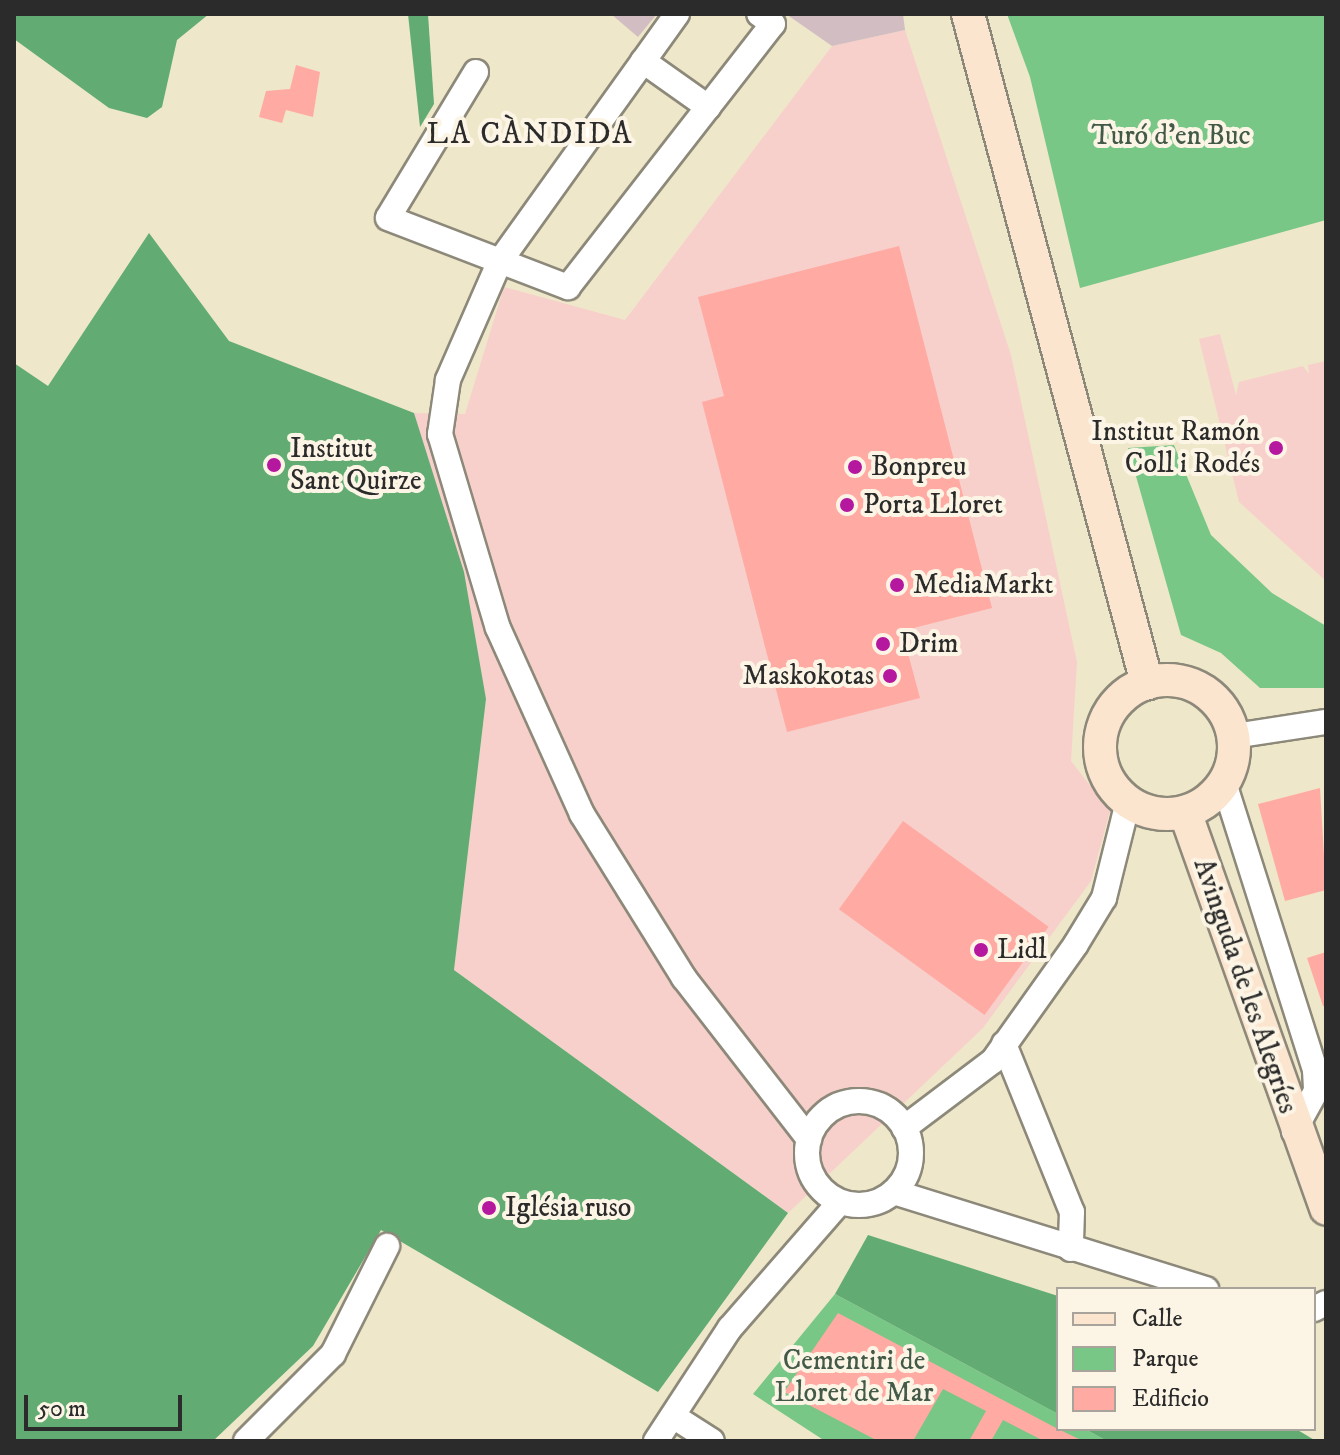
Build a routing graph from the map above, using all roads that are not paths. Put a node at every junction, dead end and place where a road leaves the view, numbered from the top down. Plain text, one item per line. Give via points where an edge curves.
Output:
1 (677, 14) edge
2 (968, 14) edge
3 (766, 19) edge
4 (643, 61) junction
5 (476, 72) dead end
6 (708, 107) junction
7 (499, 263) junction
8 (1147, 683) junction
9 (1325, 729) edge
10 (1234, 736) junction
11 (1224, 783) junction
12 (1128, 802) junction
13 (1185, 812) junction
14 (1004, 1044) junction
15 (904, 1128) junction
16 (1294, 1131) junction
17 (809, 1139) junction
18 (894, 1192) junction
19 (840, 1202) junction
20 (1326, 1209) edge
21 (387, 1246) dead end
22 (1071, 1249) junction
23 (1199, 1287) edge
24 (673, 1416) junction
25 (246, 1441) edge
26 (656, 1441) edge
27 (712, 1441) edge

1 - 4 street
2 - 8 main road
3 - 6 street
4 - 6 street
4 - 7 street
5 - 7 street via 388,218
6 - 7 street via 568,287
7 - 17 street via 439,416 498,628 552,754 631,899
8 - 10 main road via 1176,680 1203,690 1223,709
8 - 12 main road via 1113,707 1101,736 1103,768
9 - 10 street
10 - 11 main road
11 - 13 main road
11 - 16 street, Avinguda de les Alegríes via 1315,1070 1316,1091
12 - 13 main road via 1146,811
12 - 14 street via 1104,898
13 - 16 main road, Avinguda de les Alegríes
14 - 15 street
14 - 22 street via 1072,1212
15 - 17 street via 879,1105 844,1103 829,1111
15 - 18 street via 909,1168
16 - 20 main road
17 - 19 street via 816,1183
18 - 19 street via 868,1204
18 - 22 street
19 - 24 street via 730,1328
21 - 25 street via 333,1354
22 - 23 street
24 - 26 street
24 - 27 street

